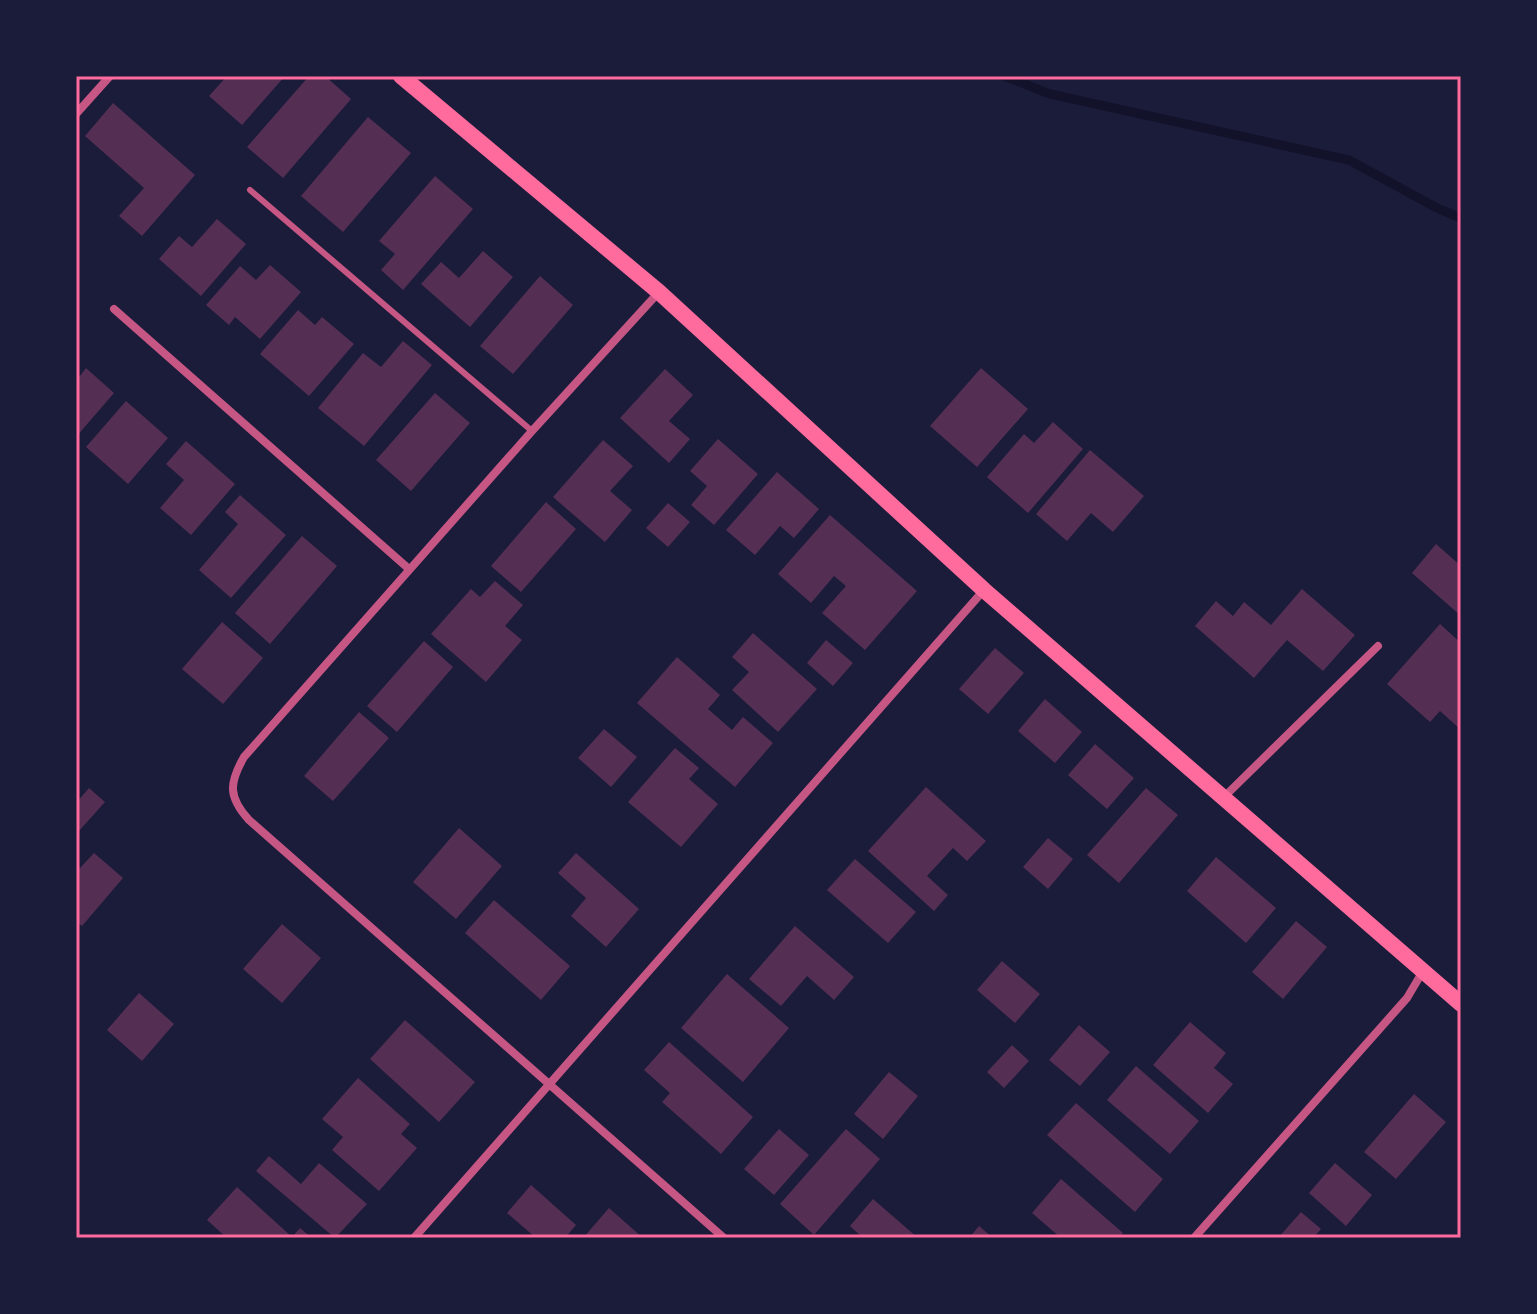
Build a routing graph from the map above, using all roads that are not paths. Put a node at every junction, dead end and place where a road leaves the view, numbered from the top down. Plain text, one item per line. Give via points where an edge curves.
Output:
1 (110, 76) edge
2 (401, 76) edge
3 (76, 114) edge
4 (250, 190) dead end
5 (659, 292) junction
6 (114, 309) dead end
7 (532, 431) junction
8 (409, 569) junction
9 (984, 590) junction
10 (1378, 646) dead end
11 (1224, 797) junction
12 (1423, 971) junction
13 (1461, 1004) edge
14 (549, 1085) junction
15 (414, 1238) edge
16 (724, 1238) edge
17 (1194, 1238) edge

1 - 3 street
2 - 5 main road
4 - 7 lane
5 - 7 street
5 - 9 main road
6 - 8 street
7 - 8 street
8 - 14 street via 244,757 232,790 249,820
9 - 11 main road
9 - 14 street
10 - 11 street
11 - 12 main road
12 - 13 main road
12 - 17 street via 1407,998
14 - 15 street
14 - 16 street

